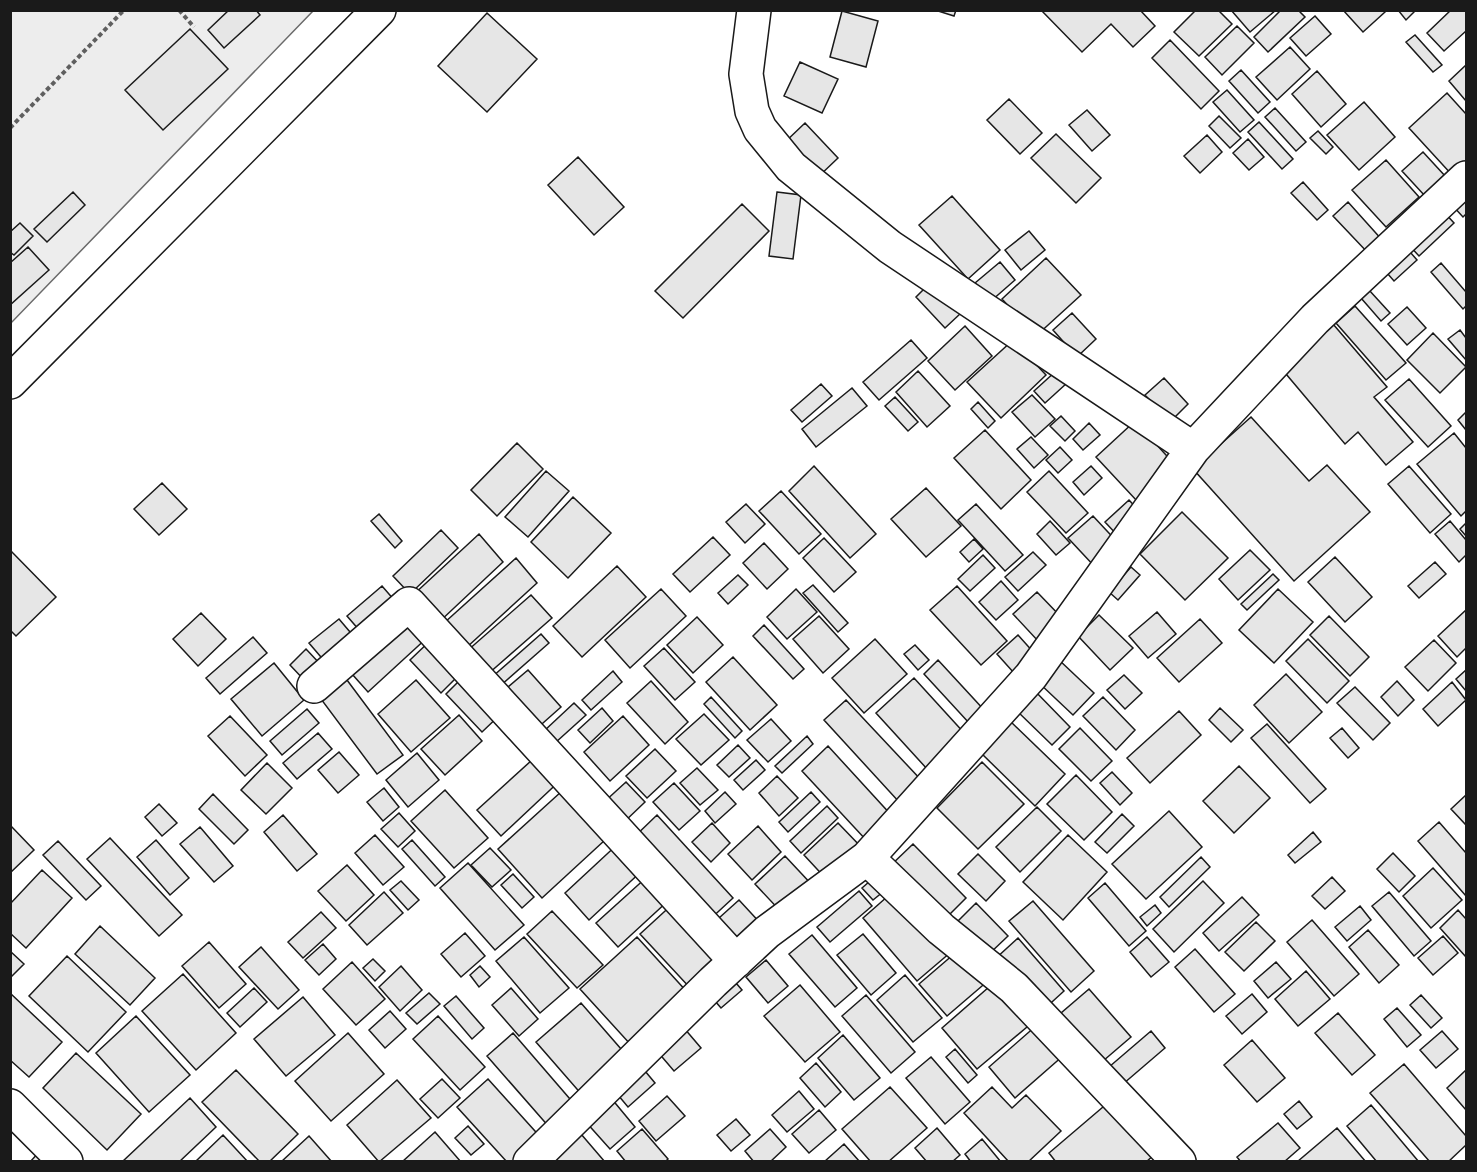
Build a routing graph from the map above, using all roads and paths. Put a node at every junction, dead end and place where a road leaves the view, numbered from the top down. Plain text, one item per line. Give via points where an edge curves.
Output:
1 (124, 10) edge
2 (179, 10) edge
3 (379, 10) edge
4 (754, 10) edge
5 (194, 27) dead end
6 (10, 128) edge
7 (1467, 178) edge
8 (10, 382) edge
9 (1193, 449) junction
10 (314, 686) dead end
11 (867, 858) junction
12 (736, 961) junction
13 (10, 1106) edge
14 (66, 1161) edge
15 (530, 1161) edge
16 (1179, 1161) edge

1 - 6 path
2 - 5 path
3 - 8 street
4 - 9 street via 746,74 752,111 760,129 791,167 890,247
7 - 9 street via 1315,319
9 - 11 street via 1031,676
10 - 12 street via 409,604
11 - 12 street via 767,932
11 - 16 street via 941,929 1014,988
12 - 15 street
13 - 14 street

